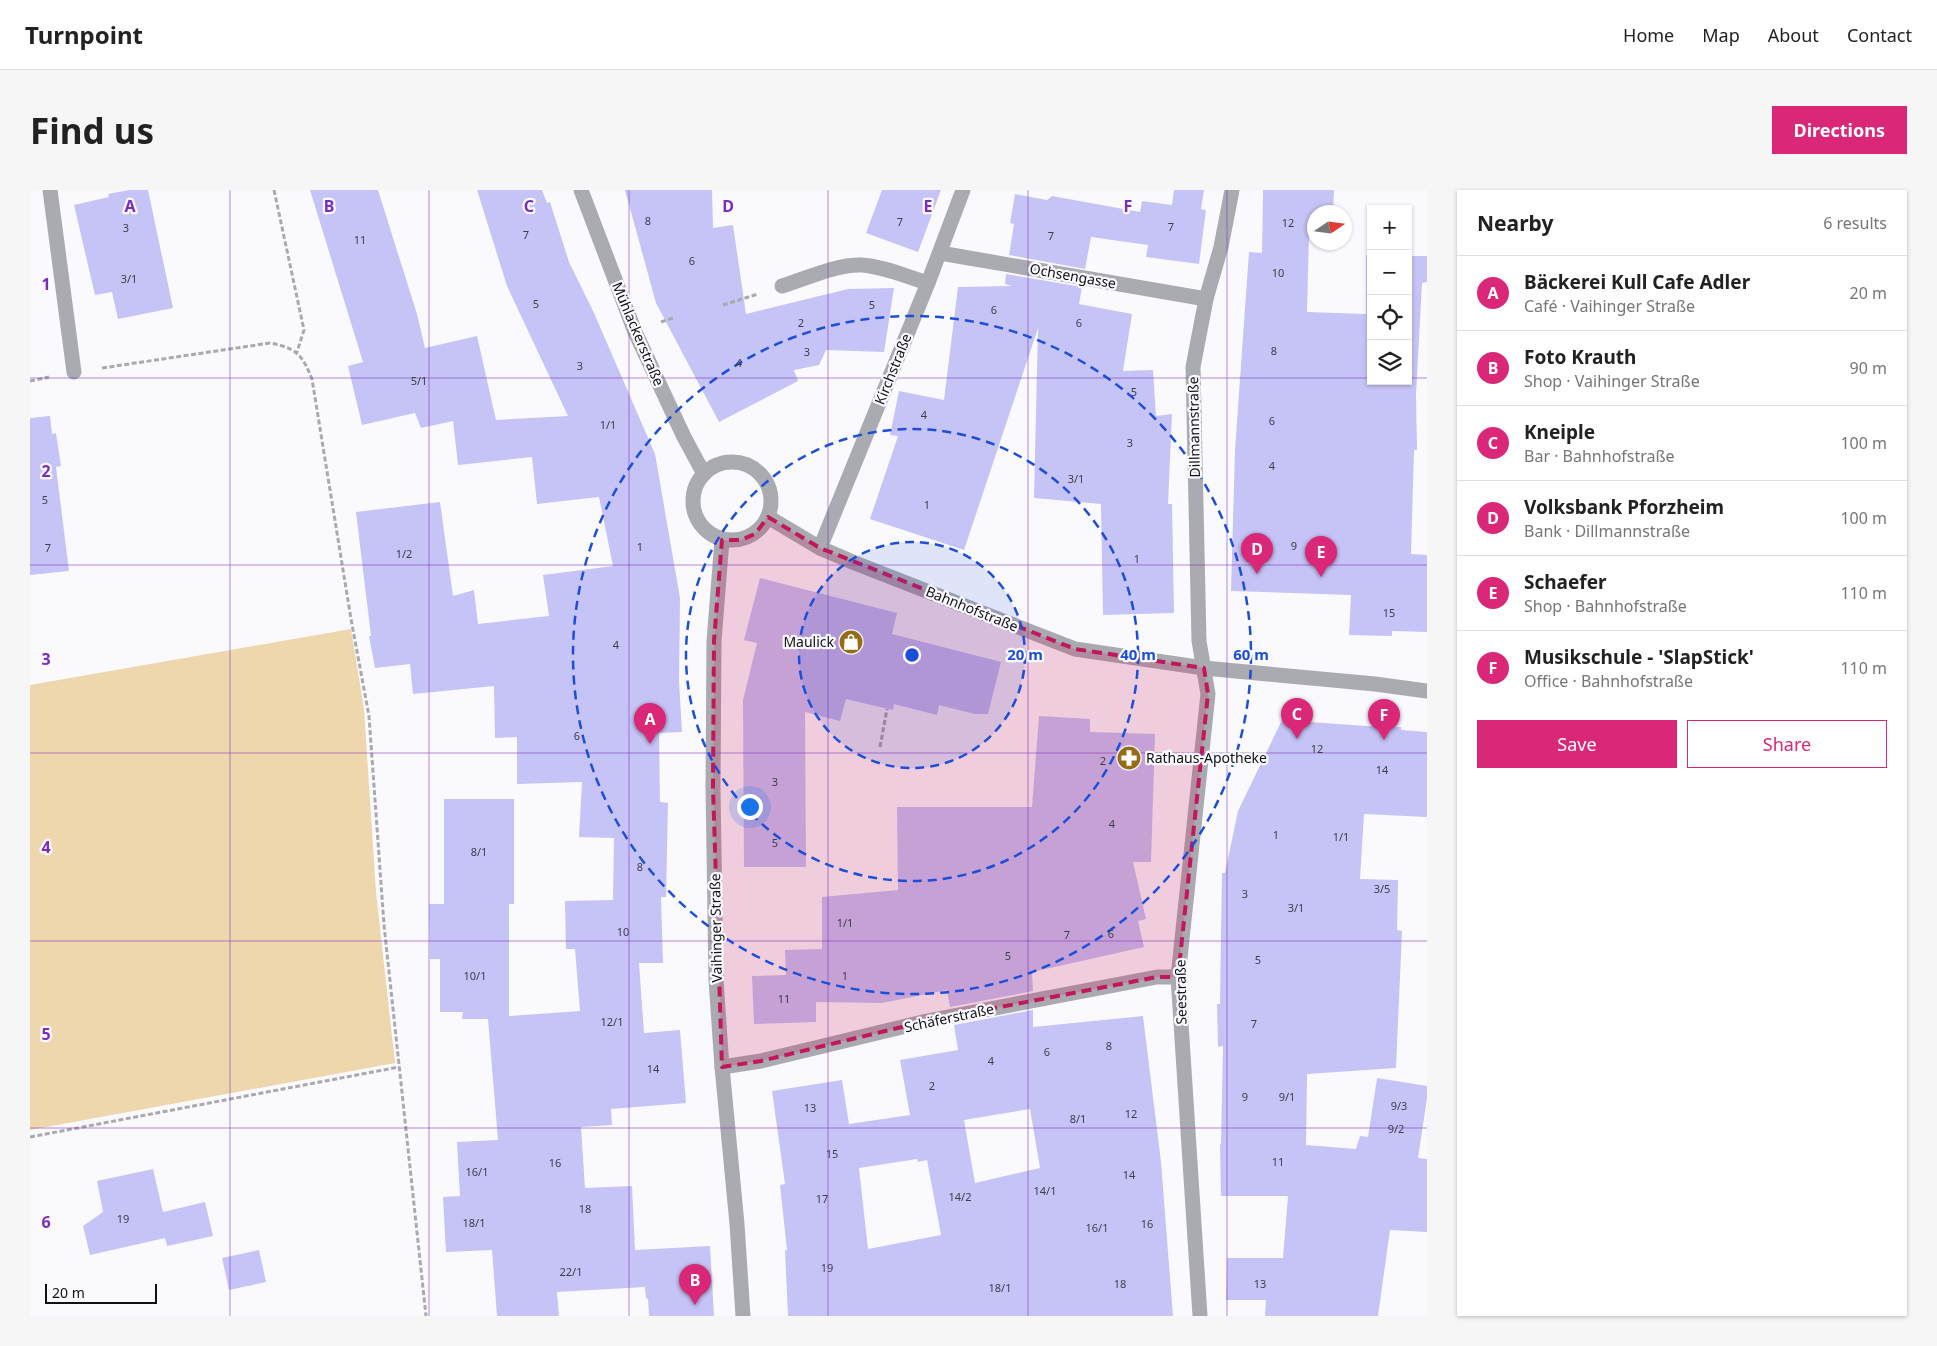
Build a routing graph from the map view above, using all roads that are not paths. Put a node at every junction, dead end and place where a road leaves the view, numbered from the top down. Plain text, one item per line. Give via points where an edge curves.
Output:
1 (50, 190) edge
2 (581, 190) edge
3 (963, 190) edge
4 (1232, 190) edge
5 (940, 253) junction
6 (928, 283) junction
7 (782, 286) road end
8 (1206, 299) junction
9 (74, 372) road end
10 (704, 474) junction
11 (768, 517) junction
12 (722, 540) junction
13 (820, 548) junction
14 (1204, 668) junction
15 (1427, 691) edge
16 (1178, 977) junction
17 (722, 1066) junction
18 (743, 1316) edge
19 (1200, 1316) edge

1 - 9 street
2 - 10 street, Mühlackerstraße via 635,332
3 - 5 street, Kirchstraße
4 - 8 street, Dillmannstraße via 1222,247
5 - 6 street, Kirchstraße
5 - 8 street, Ochsengasse
6 - 7 street via 860,265 844,266
6 - 13 street, Kirchstraße
8 - 14 street, Dillmannstraße via 1193,367 1199,640
10 - 11 street via 723,463 738,462 753,468 764,478 771,492
10 - 12 street via 693,495 693,511 700,525
11 - 12 street via 755,534 741,540
11 - 13 street, Bahnhofstraße
12 - 17 street, Vaihinger Straße via 714,641 713,788 716,980
13 - 14 street, Bahnhofstraße via 1074,649
14 - 15 street, Bahnhofstraße
14 - 16 street, Seestraße via 1208,694
16 - 17 street, Schäferstraße via 1157,977 927,1021 761,1061
16 - 19 street, Seestraße
17 - 18 street, Vaihinger Straße

